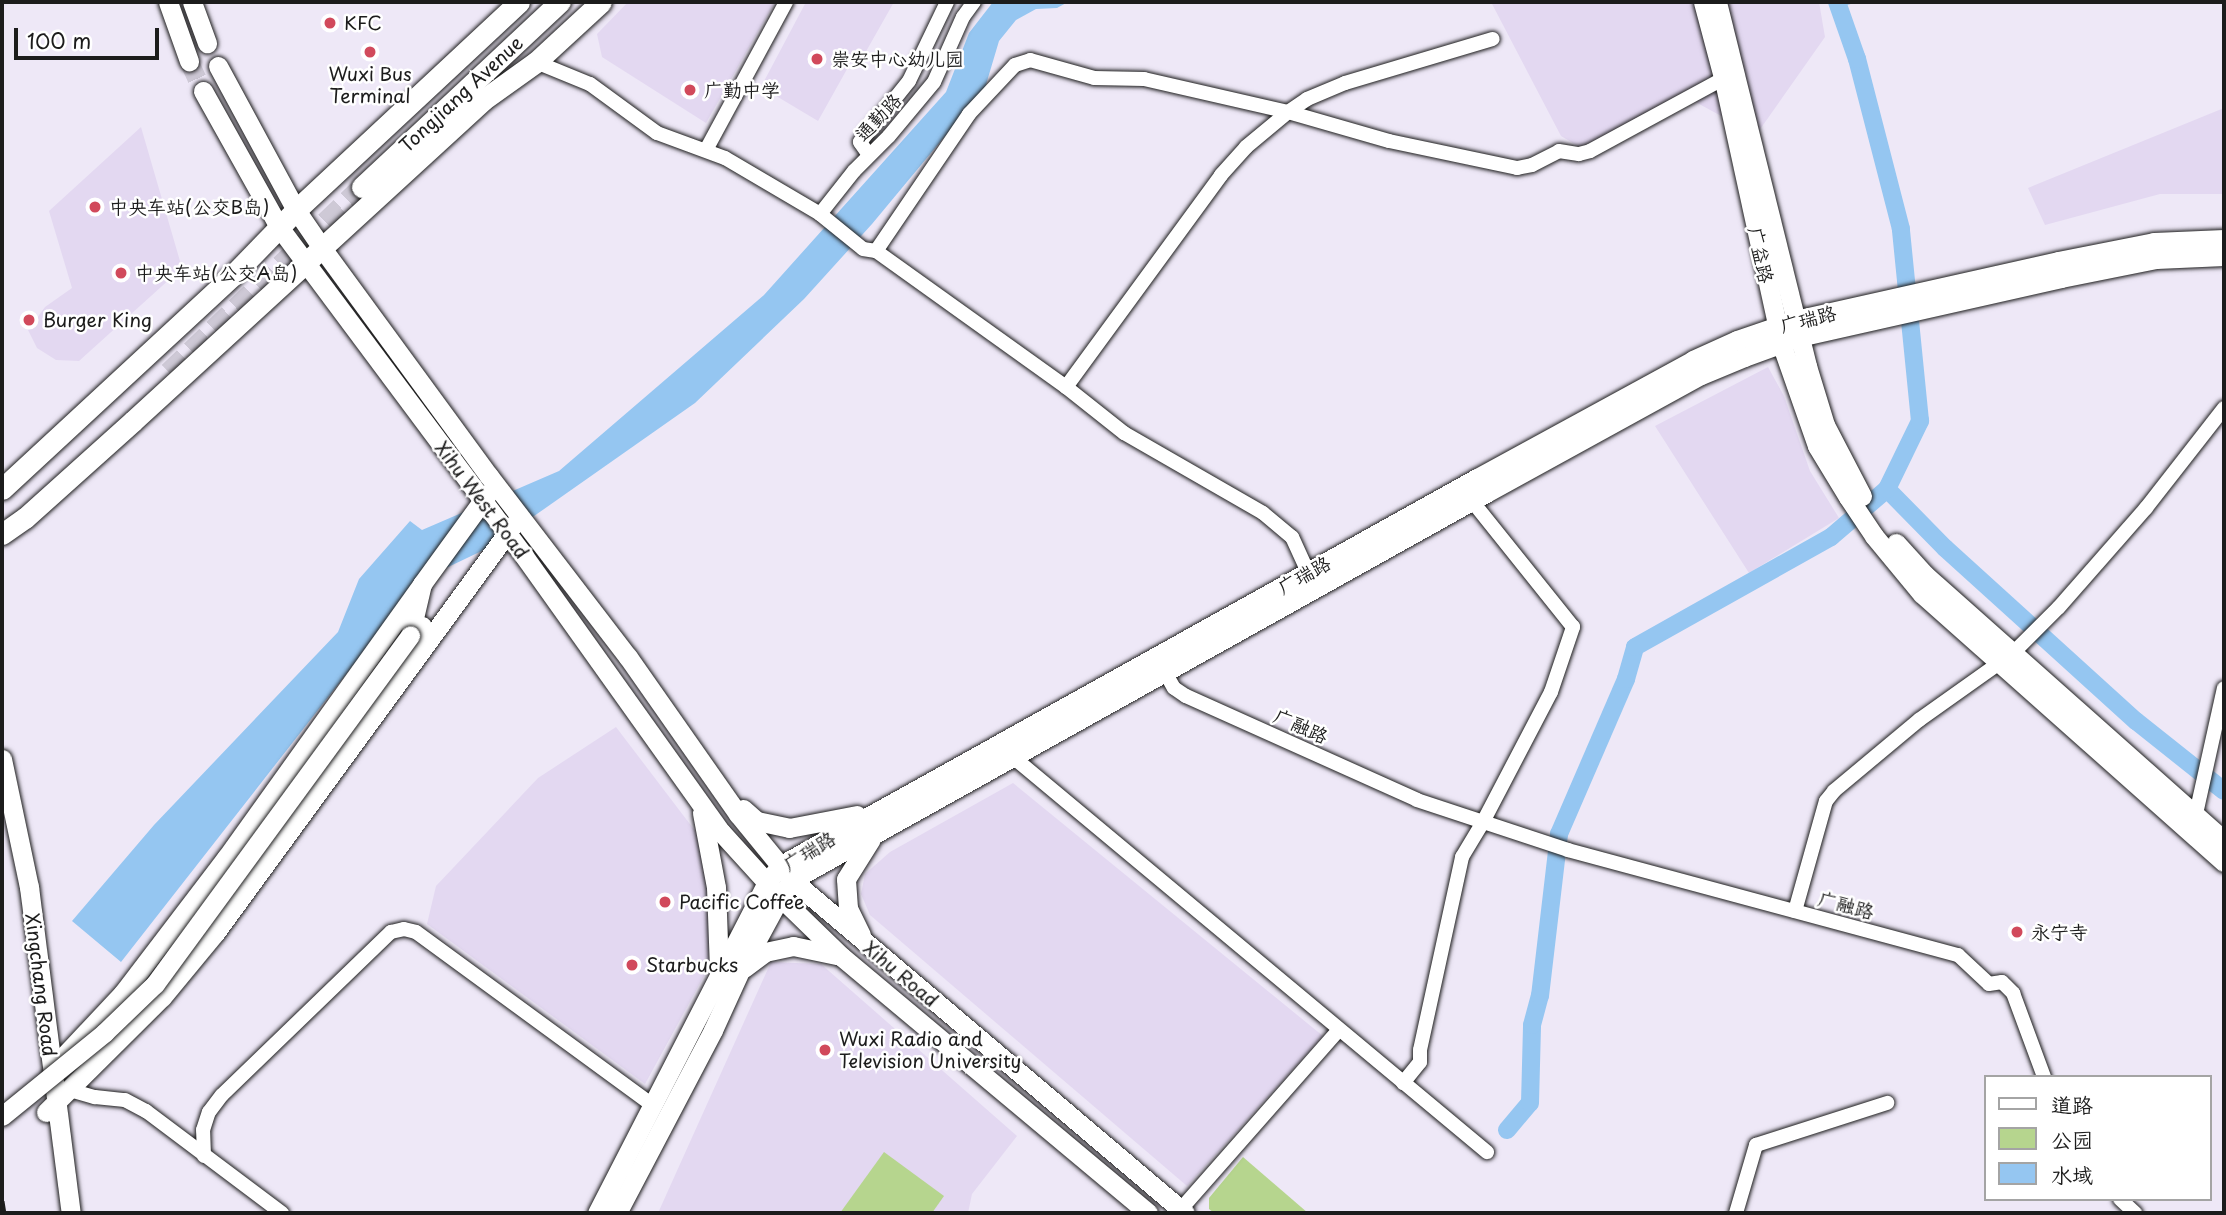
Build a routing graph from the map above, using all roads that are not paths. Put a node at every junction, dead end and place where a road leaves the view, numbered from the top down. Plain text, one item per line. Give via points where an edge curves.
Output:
1 (168, 2) edge
2 (192, 2) edge
3 (519, 2) edge
4 (540, 2) edge
5 (560, 2) edge
6 (601, 2) edge
7 (786, 2) edge
8 (947, 2) edge
9 (974, 2) edge
10 (1703, 2) edge
11 (1717, 2) edge
12 (1493, 39) dead end
13 (207, 43) dead end
14 (189, 61) tunnel mouth
15 (536, 62) junction
16 (218, 66) dead end
17 (1730, 75) junction
18 (203, 91) tunnel mouth
19 (1288, 112) junction
20 (706, 150) junction
21 (869, 155) junction
22 (296, 210) junction
23 (820, 215) junction
24 (279, 227) junction
25 (2224, 239) edge
26 (870, 250) junction
27 (314, 255) junction
28 (2224, 256) edge
29 (254, 272) dead end
30 (1945, 296) junction
31 (1788, 331) junction
32 (169, 372) tunnel mouth
33 (1066, 387) junction
34 (2224, 408) edge
35 (492, 480) junction
36 (2, 489) edge
37 (479, 497) junction
38 (2, 501) edge
39 (1472, 501) junction
40 (520, 516) junction
41 (2, 526) edge
42 (507, 533) junction
43 (2, 534) edge
44 (1311, 580) junction
45 (422, 584) junction
46 (451, 605) junction
47 (410, 635) junction
48 (2006, 659) junction
49 (1165, 673) junction
50 (2224, 688) edge
51 (1006, 752) junction
52 (2, 759) edge
53 (724, 796) junction
54 (699, 802) junction
55 (885, 808) junction
56 (2196, 816) junction
57 (1483, 822) junction
58 (2, 824) edge
59 (876, 833) junction
60 (2224, 840) edge
61 (2224, 862) edge
62 (787, 873) junction
63 (773, 889) junction
64 (1795, 911) junction
65 (866, 945) junction
66 (842, 957) junction
67 (740, 971) junction
68 (718, 976) junction
69 (1339, 1030) junction
70 (46, 1071) junction
71 (2043, 1075) edge
72 (1403, 1083) junction
73 (58, 1102) junction
74 (1887, 1103) dead end
75 (654, 1106) junction
76 (2, 1116) edge
77 (1487, 1152) dead end
78 (204, 1156) junction
79 (2122, 1201) edge
80 (1183, 1211) edge
81 (58, 1213) edge
82 (71, 1213) edge
83 (282, 1213) edge
84 (597, 1213) edge
85 (617, 1213) edge
86 (1148, 1213) edge
87 (1736, 1213) edge
88 (2135, 1213) edge

1 - 14 main road
2 - 13 main road
3 - 22 highway
4 - 5 highway, Tongjiang Avenue via 357,182
6 - 15 highway
7 - 20 street
8 - 21 street via 909,81 860,142
9 - 21 street, 通勤路 via 934,82
10 - 17 main road, 广益路
11 - 17 main road, 广益路
12 - 19 street via 1345,83
15 - 20 street via 590,84 657,133
15 - 27 highway via 483,100
16 - 22 main road, Xihu West Road
17 - 19 street via 1590,151 1559,151 1517,168 1389,141
17 - 31 main road, 广益路
18 - 24 main road, Xihu West Road
19 - 26 street via 1144,79 1094,78 1030,61 1015,65 969,114
19 - 33 street via 1221,175
20 - 23 street
21 - 23 street, 通勤路
22 - 24 highway
22 - 27 main road, Xihu West Road
23 - 26 street
24 - 27 main road, Xihu West Road
24 - 36 highway
25 - 30 main road, 广瑞路 via 2154,242
26 - 33 street
27 - 35 main road, Xihu West Road
27 - 37 main road, Xihu West Road
27 - 43 highway via 35,510
28 - 30 main road, 广瑞路 via 2156,259
29 - 38 highway
30 - 31 main road, 广瑞路
31 - 39 main road, 广瑞路
31 - 44 main road, 广瑞路 via 1693,360
31 - 48 main road, 广益路 via 1817,446 1922,594
32 - 41 highway
33 - 44 street via 1124,433 1263,513 1292,537
34 - 48 street via 2146,508 2059,607
35 - 37 main road
35 - 40 main road, Xihu West Road
37 - 42 main road, Xihu West Road
37 - 45 main road
39 - 44 main road, 广瑞路
39 - 57 street via 1573,627 1551,692
40 - 42 main road
40 - 53 main road, Xihu West Road via 628,657
42 - 46 main road
42 - 54 main road, Xihu West Road
44 - 49 main road, 广瑞路
44 - 51 main road, 广瑞路
45 - 47 main road
45 - 70 main road via 124,993
46 - 47 main road
46 - 73 main road via 215,933 162,997
47 - 76 main road, bridge via 155,984 104,1033
48 - 56 main road, 广益路
48 - 64 street via 1919,720 1826,801
49 - 51 main road, 广瑞路
49 - 57 street, 广融路 via 1186,696 1417,800
50 - 56 street
51 - 55 main road, 广瑞路
51 - 59 main road, 广瑞路
51 - 69 street
52 - 70 main road, Xingchang Road via 29,887
53 - 55 main road via 757,821 789,828
53 - 62 main road, Xihu West Road
54 - 63 main road, Xihu West Road
54 - 68 main road via 716,887
55 - 62 main road, 广瑞路
56 - 60 main road
56 - 61 main road
57 - 64 street, 广融路 via 1568,850
57 - 72 street via 1462,857 1420,1062
58 - 70 main road, Xingchang Road
59 - 62 main road, 广瑞路
59 - 65 main road via 846,879 845,894
62 - 63 main road, 广瑞路
62 - 65 main road, Xihu Road
63 - 66 main road, Xihu Road
63 - 67 main road, 广瑞路
63 - 68 main road, 广瑞路
64 - 71 street, 广融路 via 1958,955 1989,984 2002,982 2013,993
65 - 80 main road, Xihu Road
66 - 67 main road via 793,946 765,953
66 - 86 main road, Xihu Road
67 - 85 main road, 广瑞路
68 - 75 main road, 广瑞路
69 - 72 street
69 - 80 street
70 - 73 main road, Xingchang Road
72 - 77 street
73 - 78 street via 95,1097 125,1100
73 - 81 main road, Xingchang Road
73 - 82 main road, Xingchang Road
74 - 87 street via 1756,1145
75 - 78 street via 416,932 404,929 391,932 222,1096 206,1121
75 - 84 main road, 广瑞路
78 - 83 street
79 - 88 street

